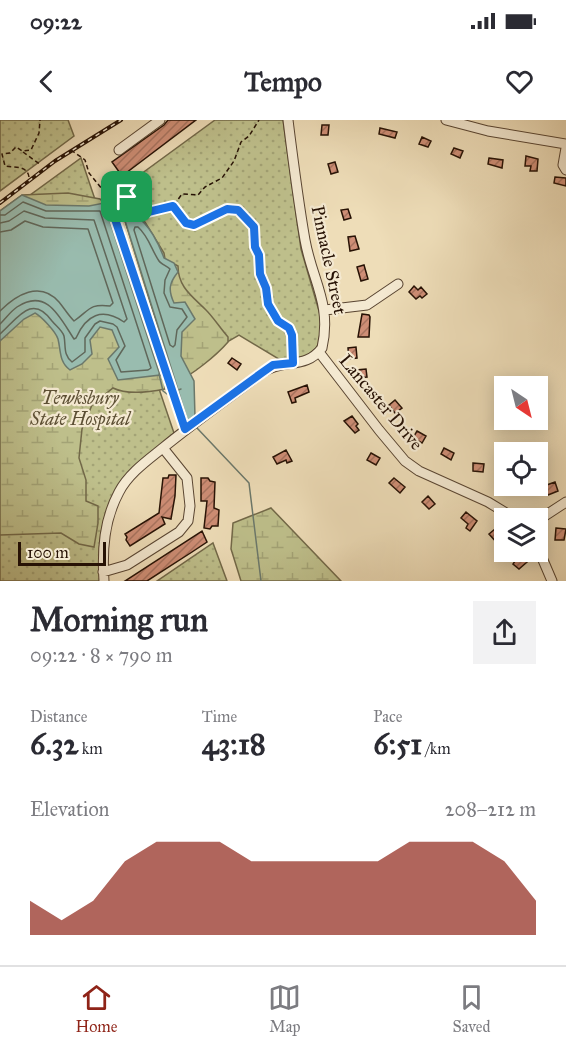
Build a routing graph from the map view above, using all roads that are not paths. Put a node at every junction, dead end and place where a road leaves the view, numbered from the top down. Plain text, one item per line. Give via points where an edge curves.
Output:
1 (160, 120) edge
2 (288, 120) edge
3 (446, 120) edge
4 (566, 146) edge
5 (119, 150) dead end
6 (566, 170) edge
7 (398, 284) dead end
8 (325, 310) junction
9 (319, 352) junction
10 (176, 421) dead end
11 (185, 429) junction
12 (162, 448) junction
13 (566, 502) edge
14 (498, 508) edge
15 (548, 515) edge
16 (544, 562) edge
17 (104, 577) edge
18 (552, 581) edge

1 - 5 street
2 - 8 street, Pinnacle Street via 305,239
3 - 4 street
4 - 6 street
7 - 8 street via 367,305
8 - 9 street, Pinnacle Street via 324,341
9 - 11 street via 308,361 273,365
9 - 14 street, Lancaster Drive via 405,461
10 - 11 street
11 - 12 street
12 - 17 street via 126,481 113,504 104,539
12 - 17 street via 189,482 188,520 179,532
13 - 15 street
16 - 18 street

